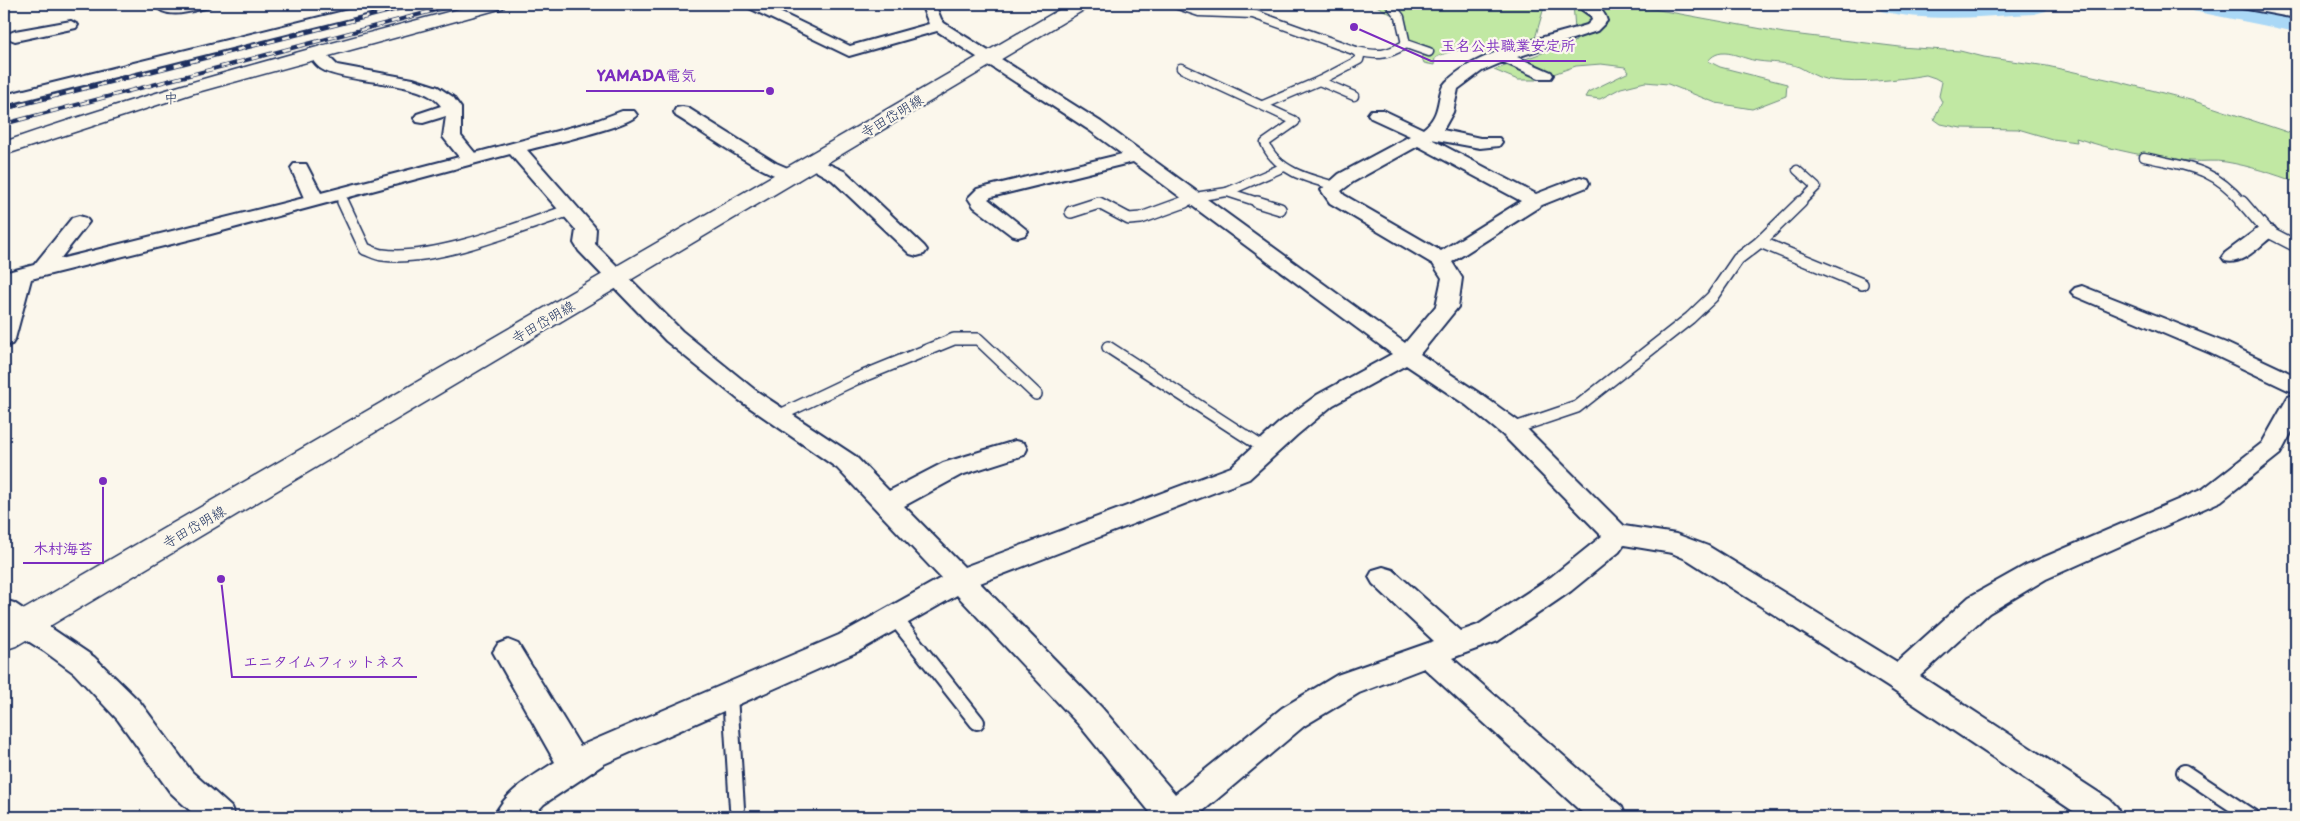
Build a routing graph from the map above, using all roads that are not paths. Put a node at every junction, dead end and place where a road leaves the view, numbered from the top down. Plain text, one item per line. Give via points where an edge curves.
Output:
1 (161, 4) edge
2 (204, 4) edge
3 (352, 4) edge
4 (376, 4) edge
5 (497, 4) edge
6 (752, 4) edge
7 (928, 4) edge
8 (1081, 4) edge
9 (1175, 4) edge
10 (1390, 4) edge
11 (1581, 4) edge
12 (2249, 4) edge
13 (2296, 14) edge
14 (70, 25) dead end
15 (939, 26) junction
16 (11, 33) edge
17 (1406, 44) junction
18 (1356, 51) junction
19 (315, 52) junction
20 (1429, 52) dead end
21 (989, 58) junction
22 (1504, 58) junction
23 (1180, 68) dead end
24 (1545, 75) dead end
25 (1319, 82) junction
26 (4, 89) edge
27 (1354, 96) dead end
28 (4, 100) edge
29 (1263, 105) junction
30 (453, 108) junction
31 (682, 112) dead end
32 (1377, 114) dead end
33 (628, 115) dead end
34 (423, 118) dead end
35 (1424, 136) junction
36 (1493, 142) dead end
37 (512, 148) junction
38 (4, 149) edge
39 (1137, 156) junction
40 (2144, 157) dead end
41 (471, 159) junction
42 (813, 162) junction
43 (1284, 167) junction
44 (300, 168) dead end
45 (1796, 170) dead end
46 (790, 176) junction
47 (1580, 183) dead end
48 (1336, 186) junction
49 (1227, 192) junction
50 (339, 194) junction
51 (1194, 199) junction
52 (315, 201) junction
53 (1535, 201) junction
54 (1280, 209) dead end
55 (570, 210) junction
56 (1071, 212) dead end
57 (79, 222) dead end
58 (1018, 231) dead end
59 (2267, 231) junction
60 (1760, 242) junction
61 (2296, 246) edge
62 (917, 250) dead end
63 (2232, 256) dead end
64 (1441, 260) junction
65 (23, 274) edge
66 (618, 278) junction
67 (1862, 284) dead end
68 (2082, 292) dead end
69 (4, 339) edge
70 (1108, 347) dead end
71 (1407, 355) junction
72 (2296, 385) edge
73 (1036, 394) dead end
74 (2296, 402) edge
75 (778, 416) junction
76 (1512, 429) junction
77 (1015, 449) dead end
78 (1267, 450) junction
79 (886, 504) junction
80 (1616, 534) junction
81 (1383, 577) dead end
82 (960, 580) junction
83 (894, 617) junction
84 (11, 625) edge
85 (1443, 650) junction
86 (508, 652) dead end
87 (1899, 678) junction
88 (730, 695) junction
89 (977, 722) dead end
90 (574, 765) junction
91 (2184, 772) dead end
92 (737, 808) dead end
93 (1172, 816) edge
94 (219, 817) edge
95 (510, 817) edge
96 (1610, 817) edge
97 (2105, 817) edge
98 (2252, 817) edge

1 - 2 street via 168,10
3 - 26 street
4 - 28 street via 365,10
5 - 19 main road
6 - 15 street via 849,51
7 - 15 street
8 - 21 main road, 寺田岱明線
9 - 18 lane via 1199,12 1253,14
10 - 17 lane via 1403,20
11 - 22 street via 1598,14 1600,21 1592,28
12 - 13 street
14 - 16 street
15 - 21 street
17 - 18 lane via 1378,56
17 - 20 lane
18 - 25 lane via 1359,60
19 - 30 street via 331,68 422,86 440,94
19 - 38 main road via 126,106
21 - 39 street
21 - 42 main road, 寺田岱明線
22 - 24 street
22 - 35 street via 1468,72 1454,83 1450,87 1448,107 1438,126
23 - 29 lane
25 - 27 lane
25 - 29 lane
29 - 43 lane via 1295,122 1265,143
30 - 34 street
30 - 41 street via 456,126 452,137
31 - 46 street
32 - 35 street
33 - 37 street
35 - 36 street
35 - 48 street
35 - 53 street
37 - 41 street
37 - 55 street
39 - 51 street
39 - 58 street via 984,193 977,198
40 - 59 lane via 2190,165 2214,176 2229,187
41 - 50 street
42 - 46 main road, 寺田岱明線
42 - 62 street via 839,176
43 - 48 lane
43 - 49 lane
44 - 52 street
45 - 60 lane via 1816,187
46 - 66 main road, 寺田岱明線
47 - 53 street
48 - 64 street via 1330,190 1336,199
49 - 51 lane
49 - 54 lane
50 - 52 street
50 - 55 lane via 365,249 382,256 398,257 464,244
51 - 56 lane via 1141,218 1129,219 1099,203
51 - 71 street
52 - 65 street
53 - 64 street
55 - 66 street via 586,229 586,247
57 - 65 street
59 - 61 lane
59 - 63 street
60 - 67 lane
60 - 76 lane via 1738,259 1712,297 1690,318 1578,408
64 - 71 street via 1452,278 1447,307
65 - 69 street
66 - 75 street via 674,336
66 - 84 main road, 寺田岱明線
68 - 72 street via 2218,348
70 - 78 lane
71 - 76 street
71 - 78 street via 1326,400
73 - 75 lane via 978,339 954,339 856,379
74 - 87 street via 2271,448 2212,496 2036,572 1979,605
75 - 79 street via 846,462
76 - 80 street
77 - 79 street via 952,469
78 - 82 street via 1240,473
79 - 82 street
80 - 85 street via 1610,545 1561,584 1488,633
80 - 87 street via 1676,544 1698,553
81 - 85 street
82 - 83 street
82 - 93 street via 1091,718
83 - 88 street via 849,643
83 - 89 lane
84 - 94 street via 54,643 84,665 129,711 181,782
85 - 93 street via 1348,684 1293,717
85 - 96 street
86 - 90 street
87 - 97 street
88 - 90 street
88 - 92 lane
90 - 95 street via 533,794
91 - 98 lane

